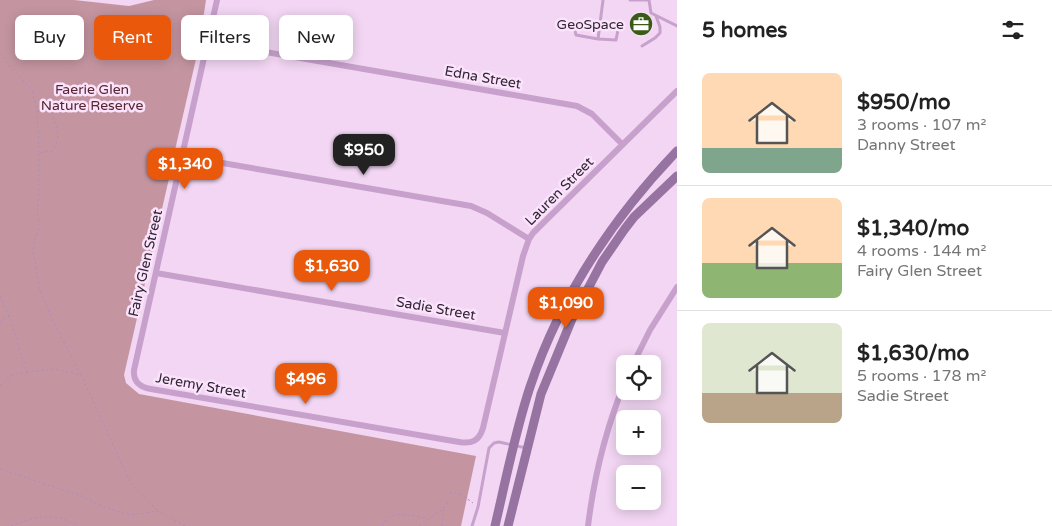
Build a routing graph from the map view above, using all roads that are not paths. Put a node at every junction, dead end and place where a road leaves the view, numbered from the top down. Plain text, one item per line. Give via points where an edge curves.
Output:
1 (217, 0) edge
2 (603, 0) edge
3 (630, 0) edge
4 (648, 0) edge
5 (214, 15) edge
6 (656, 16) junction
7 (576, 22) dead end
8 (677, 26) edge
9 (618, 30) dead end
10 (598, 39) junction
11 (642, 46) dead end
12 (269, 53) edge
13 (204, 60) edge
14 (677, 91) edge
15 (622, 144) junction
16 (677, 151) edge
17 (182, 156) junction
18 (677, 176) edge
19 (529, 239) junction
20 (156, 273) junction
21 (677, 286) edge
22 (505, 333) junction
23 (638, 355) edge
24 (138, 384) joint
25 (619, 400) edge
26 (467, 443) joint
27 (514, 445) junction
28 (527, 448) junction
29 (472, 526) edge
30 (495, 526) edge
31 (508, 526) edge
32 (588, 526) edge

1 - 5 street, Fairy Glen Street
2 - 10 lane
3 - 4 lane
4 - 6 lane via 651,13
6 - 8 lane
6 - 11 lane via 660,33
7 - 10 lane via 576,35
9 - 10 lane via 616,40
12 - 15 street, Edna Street via 577,106 592,114
13 - 17 street, Fairy Glen Street
14 - 15 street, Lauren Street
15 - 19 street, Lauren Street
16 - 27 main road via 621,215 575,287 556,322 537,369
17 - 19 street via 471,206
17 - 20 street, Fairy Glen Street
18 - 28 main road via 624,230 586,292 551,367
19 - 22 street, Lauren Street
20 - 22 street, Sadie Street
20 - 24 street, Fairy Glen Street via 134,370
21 - 23 street
22 - 26 street, Lauren Street via 481,432 477,440
24 - 26 street, Jeremy Street via 151,389
25 - 32 street via 601,454
27 - 28 lane
27 - 29 lane via 498,442 489,448
27 - 30 main road
28 - 31 main road

